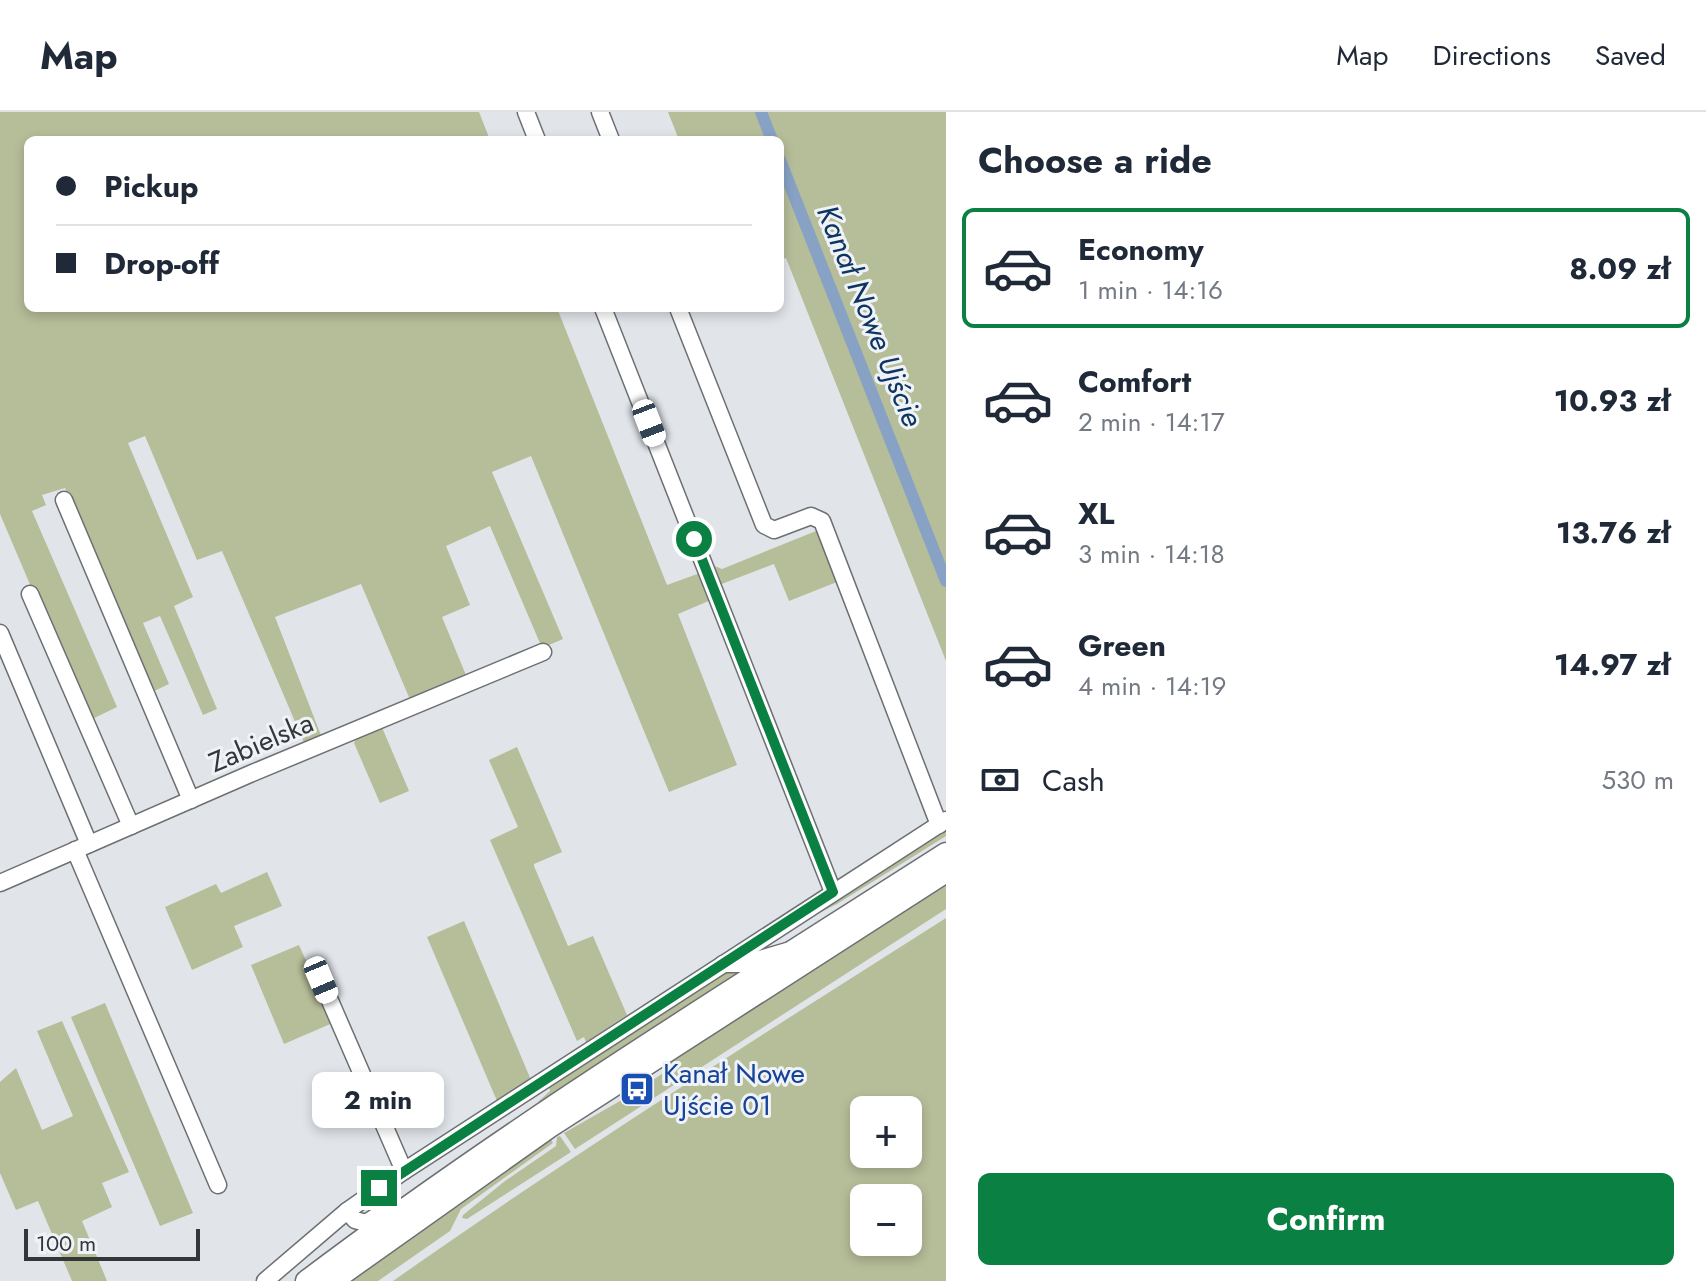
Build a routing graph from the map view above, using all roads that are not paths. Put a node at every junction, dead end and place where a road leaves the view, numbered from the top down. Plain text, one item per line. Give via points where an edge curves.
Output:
1 (526, 112) edge
2 (600, 112) edge
3 (535, 136) edge
4 (609, 136) edge
5 (605, 312) edge
6 (680, 312) edge
7 (64, 500) dead end
8 (30, 594) dead end
9 (0, 633) edge
10 (543, 652) dead end
11 (191, 800) junction
12 (943, 822) edge
13 (131, 826) junction
14 (83, 847) junction
15 (946, 853) edge
16 (946, 872) edge
17 (0, 883) edge
18 (833, 892) junction
19 (796, 949) junction
20 (132, 959) dead end
21 (723, 964) junction
22 (321, 980) dead end
23 (404, 1171) junction
24 (218, 1185) dead end
25 (407, 1206) junction
26 (347, 1211) junction
27 (265, 1281) edge
28 (306, 1281) edge
29 (333, 1281) edge

1 - 3 street
2 - 4 street
5 - 18 street
6 - 12 street via 764,525 774,530 811,516 822,521
7 - 11 street
8 - 13 street
9 - 14 street
10 - 11 street, Zabielska
11 - 13 street, Zabielska
12 - 18 street
13 - 14 street, Zabielska
14 - 17 street, Zabielska
14 - 20 street
14 - 24 street
15 - 19 main road
16 - 29 main road via 550,1127
18 - 21 street
19 - 21 street via 743,964
19 - 25 main road
21 - 23 street
22 - 23 street
23 - 26 street
25 - 26 street via 388,1209 366,1223
25 - 28 main road
26 - 27 street

